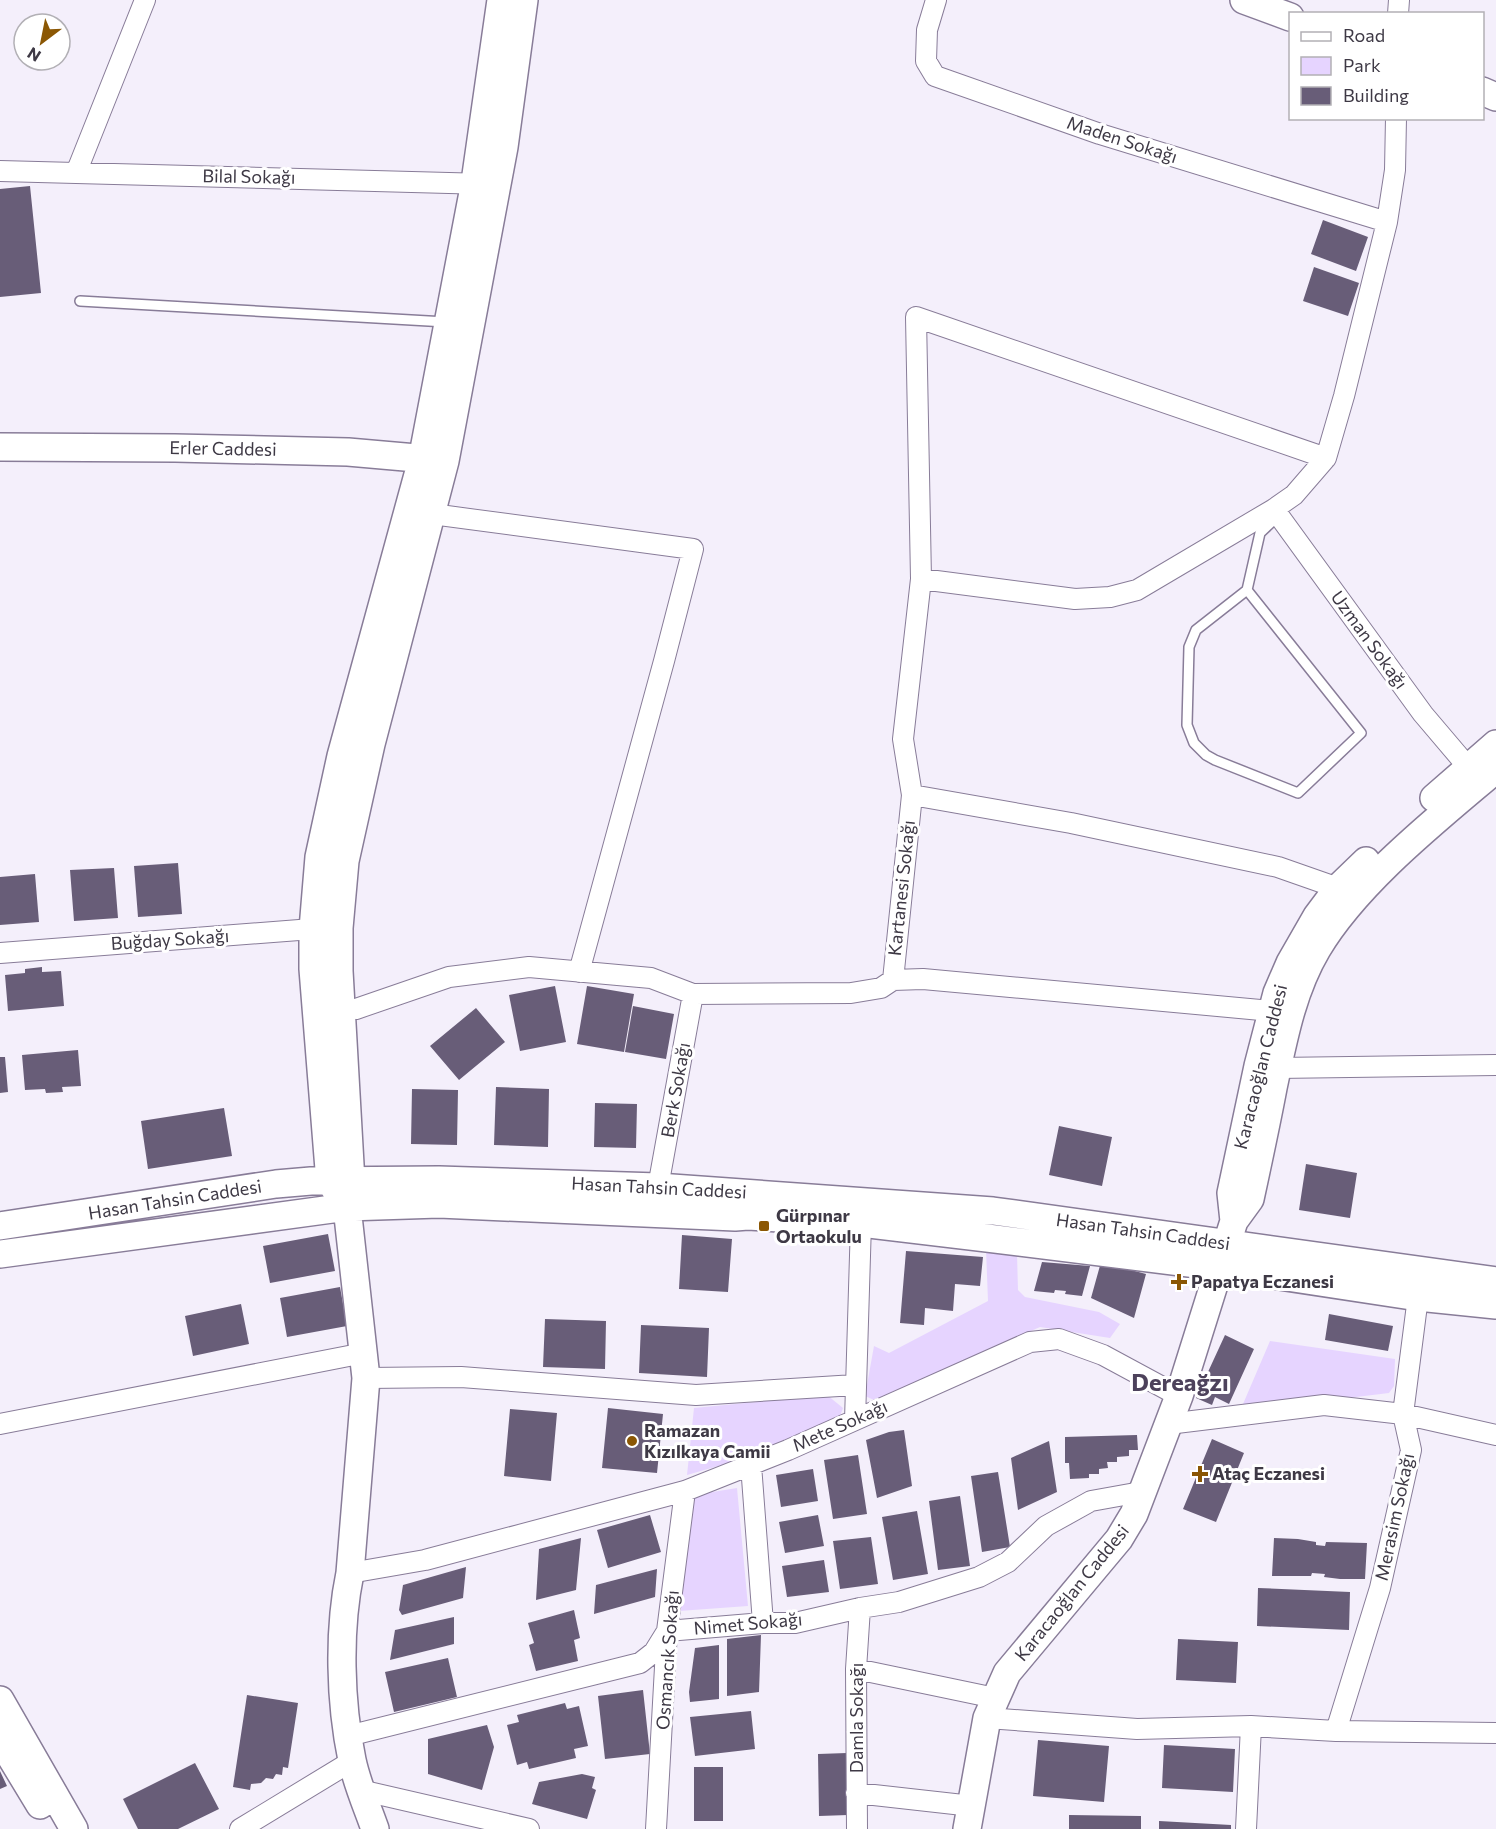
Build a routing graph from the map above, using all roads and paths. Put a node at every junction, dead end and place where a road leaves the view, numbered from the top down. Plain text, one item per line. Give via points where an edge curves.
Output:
1 (145, 0) edge
2 (501, 0) edge
3 (524, 0) edge
4 (936, 0) edge
5 (1244, 0) edge
6 (1289, 17) edge
7 (1396, 120) edge
8 (0, 171) edge
9 (76, 173) junction
10 (486, 184) junction
11 (1387, 222) junction
12 (80, 301) dead end
13 (448, 322) junction
14 (0, 447) edge
15 (1326, 458) junction
16 (434, 460) junction
17 (1277, 512) junction
18 (432, 514) junction
19 (921, 579) junction
20 (1247, 590) junction
21 (1496, 744) edge
22 (1482, 773) edge
23 (912, 795) junction
24 (1338, 888) junction
25 (339, 928) junction
26 (312, 929) junction
27 (0, 953) edge
28 (579, 972) junction
29 (893, 980) junction
30 (693, 994) junction
31 (356, 1010) dead end
32 (1281, 1012) junction
33 (1496, 1065) edge
34 (1277, 1068) junction
35 (658, 1187) junction
36 (343, 1190) junction
37 (861, 1222) junction
38 (0, 1226) edge
39 (1228, 1244) junction
40 (0, 1254) edge
41 (1496, 1281) edge
42 (1418, 1297) junction
43 (1496, 1305) edge
44 (365, 1365) junction
45 (855, 1385) junction
46 (1179, 1396) junction
47 (1403, 1414) junction
48 (855, 1420) junction
49 (0, 1424) edge
50 (1168, 1424) junction
51 (1496, 1435) edge
52 (751, 1465) junction
53 (685, 1491) junction
54 (1141, 1492) junction
55 (350, 1573) junction
56 (860, 1608) junction
57 (763, 1623) junction
58 (668, 1631) junction
59 (856, 1669) junction
60 (0, 1700) edge
61 (991, 1708) junction
62 (1251, 1726) junction
63 (1336, 1731) junction
64 (1496, 1733) edge
65 (0, 1739) edge
66 (350, 1749) junction
67 (360, 1790) junction
68 (856, 1793) junction
69 (970, 1818) edge
70 (55, 1829) edge
71 (74, 1829) edge
72 (240, 1829) edge
73 (375, 1829) edge
74 (529, 1829) edge
75 (656, 1829) edge
76 (857, 1829) edge
77 (1246, 1829) edge

1 - 9 street
2 - 10 main road
3 - 10 main road via 504,147
4 - 11 street, Maden Sokağı via 927,30 926,61 935,76 1100,134
5 - 6 main road
7 - 11 street via 1395,170
8 - 9 street, Bilal Sokağı
9 - 10 street, Bilal Sokağı
10 - 13 main road
10 - 16 main road
11 - 15 street
12 - 13 lane
13 - 16 main road
14 - 16 main road, Erler Caddesi via 348,452
15 - 17 street
15 - 19 street, Kartanesi Sokağı via 916,317
16 - 18 main road
16 - 26 main road via 341,756 320,857
17 - 19 street via 1137,590 1110,597 1075,599
17 - 20 lane via 1260,533
17 - 22 street, Uzman Sokağı via 1423,714
18 - 25 main road via 371,744 345,861
18 - 28 street via 693,549
19 - 23 street, Kartanesi Sokağı via 903,740
20 - 20 lane via 1192,635 1187,725 1194,743 1206,755 1298,793 1360,732
21 - 22 main road, Karacaoğlan Caddesi
22 - 24 main road, Karacaoğlan Caddesi via 1385,843
22 - 32 main road, Karacaoğlan Caddesi via 1337,919
23 - 24 street via 1071,823 1278,867
23 - 29 street, Kartanesi Sokağı
24 - 32 main road, Karacaoğlan Caddesi via 1290,963 1277,993
25 - 26 street, Buğday Sokağı
25 - 36 main road
26 - 27 street, Buğday Sokağı
26 - 36 main road via 313,969
28 - 30 street via 651,978
28 - 31 street via 529,967 449,977
29 - 30 street via 881,988 850,993
29 - 32 street via 923,979
30 - 35 street, Berk Sokağı
32 - 34 main road, Karacaoğlan Caddesi
32 - 39 main road, Karacaoğlan Caddesi via 1258,1066 1231,1193
33 - 34 street
34 - 39 main road, Karacaoğlan Caddesi via 1250,1199
35 - 36 main road, Hasan Tahsin Caddesi via 439,1180
35 - 39 main road, Hasan Tahsin Caddesi via 993,1212
36 - 37 main road, Hasan Tahsin Caddesi via 439,1204
36 - 38 main road, Hasan Tahsin Caddesi via 276,1184
36 - 40 main road, Hasan Tahsin Caddesi
36 - 44 main road
37 - 39 main road, Hasan Tahsin Caddesi
37 - 45 street
39 - 41 main road, Hasan Tahsin Caddesi
39 - 42 main road, Hasan Tahsin Caddesi
39 - 46 main road, Karacaoğlan Caddesi
42 - 43 main road, Hasan Tahsin Caddesi
42 - 47 street, Merasim Sokağı
44 - 45 street via 461,1377 696,1395
44 - 49 street
44 - 55 main road
45 - 48 street
46 - 48 street, Mete Sokağı via 1103,1355 1059,1339 1030,1342
46 - 50 main road, Karacaoğlan Caddesi
47 - 50 street via 1324,1405
47 - 51 street
47 - 63 street, Merasim Sokağı via 1411,1450 1380,1588
48 - 52 street, Mete Sokağı
50 - 54 main road, Karacaoğlan Caddesi
52 - 53 street, Mete Sokağı
52 - 57 street
53 - 55 street, Mete Sokağı via 425,1560
53 - 58 street, Osmancık Sokağı
54 - 56 street, Nimet Sokağı via 1091,1501 1046,1526 1008,1562 979,1577 899,1602
54 - 61 main road, Karacaoğlan Caddesi via 1119,1539 1007,1674
55 - 66 main road via 345,1597 342,1678
56 - 57 street, Nimet Sokağı via 795,1623
56 - 59 street, Damla Sokağı
57 - 58 street, Nimet Sokağı
58 - 66 street, Nimet Sokağı via 654,1652 640,1663
58 - 75 street, Osmancık Sokağı
59 - 61 street
59 - 68 street, Damla Sokağı
60 - 71 main road
61 - 62 street via 1137,1729
61 - 69 main road, Karacaoğlan Caddesi
62 - 63 street
62 - 77 street
63 - 64 street
65 - 70 main road
66 - 67 main road
66 - 72 street, Nimet Sokağı
67 - 73 main road
67 - 74 street
68 - 69 street
68 - 76 street, Damla Sokağı

